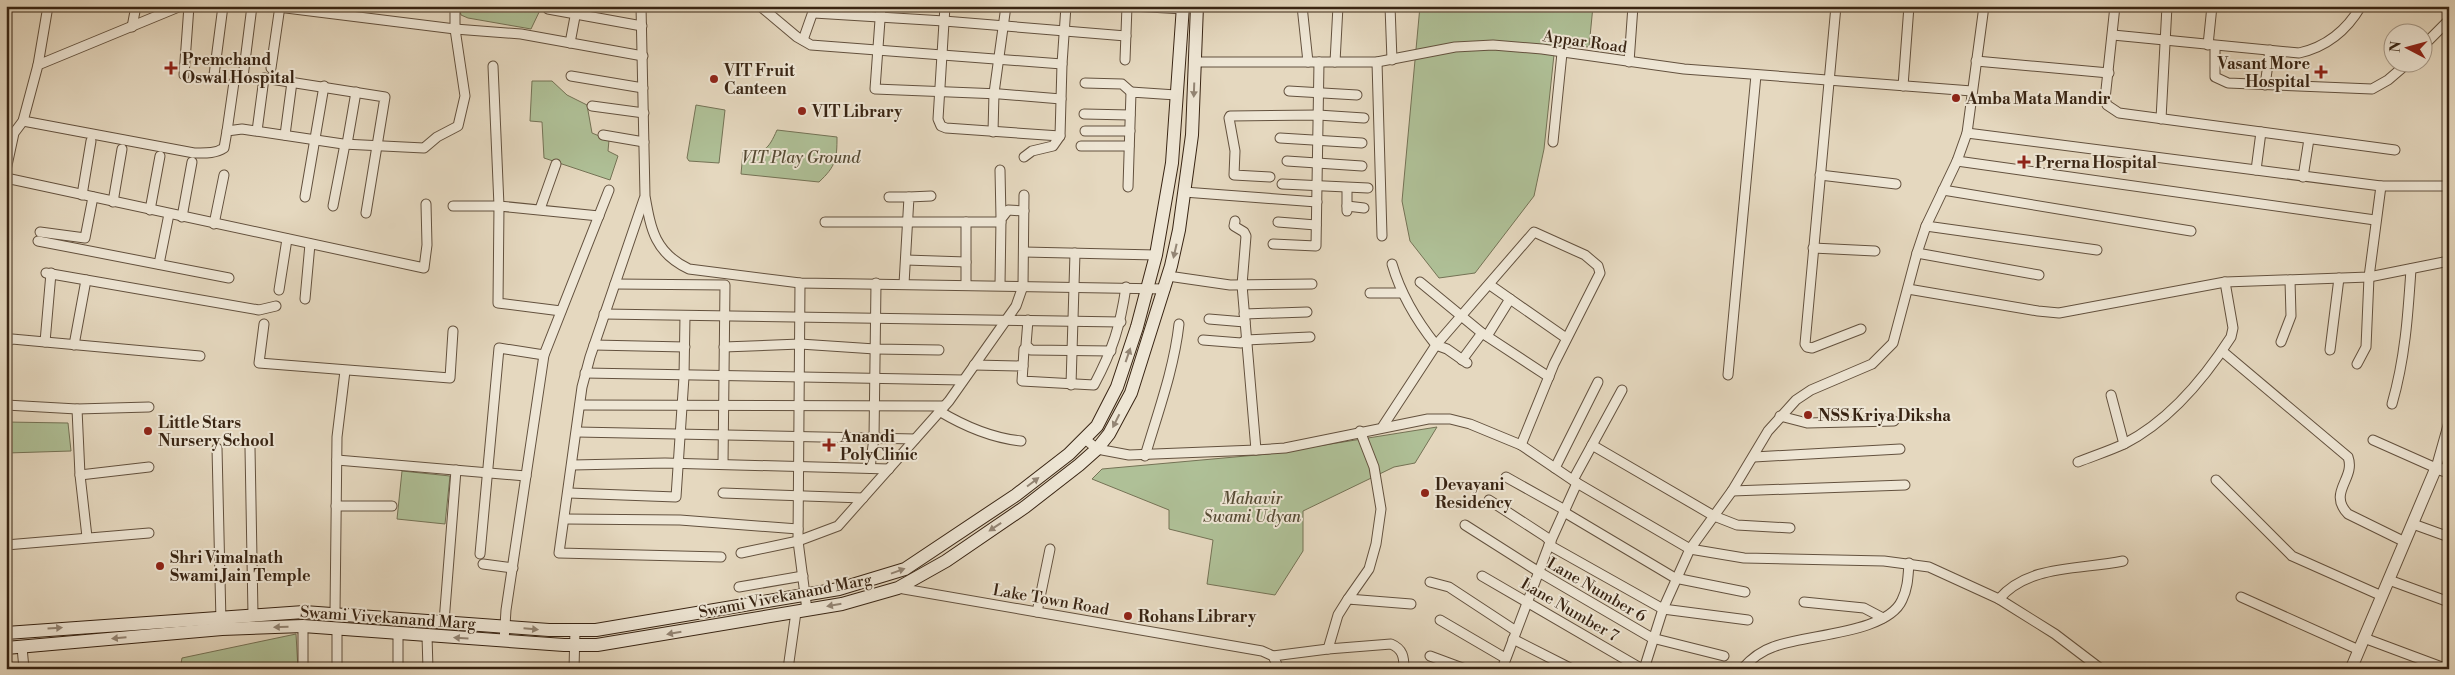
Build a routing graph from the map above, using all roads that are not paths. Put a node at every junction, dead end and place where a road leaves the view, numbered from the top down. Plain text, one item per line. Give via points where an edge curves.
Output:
1 (48, 6) edge
2 (136, 6) edge
3 (181, 6) edge
4 (189, 6) edge
5 (223, 6) edge
6 (252, 6) edge
7 (455, 6) edge
8 (641, 6) edge
9 (760, 6) edge
10 (881, 6) edge
11 (945, 6) edge
12 (1006, 6) edge
13 (1066, 6) edge
14 (1127, 6) edge
15 (1132, 6) edge
16 (1198, 6) edge
17 (1302, 6) edge
18 (1338, 6) edge
19 (1390, 6) edge
20 (1633, 6) edge
21 (1836, 6) edge
22 (1909, 6) edge
23 (1984, 6) edge
24 (2115, 6) edge
25 (2167, 6) edge
26 (2212, 6) edge
27 (2361, 6) edge
28 (276, 7) edge
29 (309, 8) edge
30 (1183, 8) edge
31 (548, 9) dead end
32 (339, 10) edge
33 (577, 10) edge
34 (815, 10) edge
35 (880, 17) junction
36 (2449, 20) edge
37 (944, 21) junction
38 (642, 26) junction
39 (1004, 26) junction
40 (132, 27) junction
41 (455, 29) junction
42 (1064, 31) junction
43 (2113, 35) junction
44 (1126, 36) junction
45 (2432, 37) edge
46 (2165, 38) junction
47 (803, 40) junction
48 (570, 43) junction
49 (2212, 45) junction
50 (2270, 50) junction
51 (878, 51) junction
52 (1562, 53) junction
53 (941, 55) junction
54 (643, 56) junction
55 (998, 59) junction
56 (1125, 60) dead end
57 (1392, 60) junction
58 (1976, 60) junction
59 (1195, 62) junction
60 (1308, 62) junction
61 (1319, 62) junction
62 (1335, 62) junction
63 (1376, 62) junction
64 (1629, 62) junction
65 (1062, 64) junction
66 (38, 66) junction
67 (493, 66) dead end
68 (271, 68) dead end
69 (2397, 72) edge
70 (2108, 73) junction
71 (184, 75) dead end
72 (214, 75) dead end
73 (1756, 75) junction
74 (571, 76) dead end
75 (243, 77) dead end
76 (1828, 80) junction
77 (234, 82) dead end
78 (292, 82) junction
79 (1085, 83) dead end
80 (2265, 85) junction
81 (324, 86) junction
82 (1903, 86) junction
83 (643, 88) junction
84 (1289, 91) dead end
85 (1972, 91) junction
86 (356, 92) junction
87 (939, 92) junction
88 (1131, 92) junction
89 (994, 93) junction
90 (1318, 94) junction
91 (1176, 95) junction
92 (1357, 96) dead end
93 (1061, 99) junction
94 (592, 106) dead end
95 (644, 114) junction
96 (1084, 114) dead end
97 (1130, 115) junction
98 (1318, 115) junction
99 (1364, 118) dead end
100 (2161, 118) junction
101 (23, 121) junction
102 (226, 131) junction
103 (256, 131) junction
104 (1085, 131) dead end
105 (993, 132) junction
106 (1130, 132) junction
107 (2261, 132) junction
108 (1967, 133) junction
109 (285, 135) junction
110 (603, 135) dead end
111 (1060, 136) junction
112 (1280, 138) dead end
113 (2309, 139) junction
114 (315, 140) junction
115 (91, 141) dead end
116 (1318, 141) junction
117 (644, 142) junction
118 (1553, 142) dead end
119 (1362, 143) dead end
120 (346, 144) junction
121 (377, 146) junction
122 (1081, 146) dead end
123 (1130, 146) junction
124 (122, 149) dead end
125 (2395, 150) dead end
126 (160, 156) dead end
127 (1024, 157) dead end
128 (1287, 161) dead end
129 (192, 162) dead end
130 (1957, 162) junction
131 (1317, 163) junction
132 (556, 164) dead end
133 (1362, 166) dead end
134 (6, 170) edge
135 (1000, 170) dead end
136 (2256, 170) junction
137 (224, 175) dead end
138 (1820, 176) junction
139 (1270, 177) dead end
140 (2303, 177) junction
141 (6, 178) edge
142 (1282, 184) dead end
143 (1896, 184) dead end
144 (2381, 186) junction
145 (2449, 186) edge
146 (1128, 187) dead end
147 (1317, 187) junction
148 (1347, 188) junction
149 (1368, 188) dead end
150 (609, 190) dead end
151 (1943, 190) junction
152 (1184, 192) junction
153 (82, 195) junction
154 (1024, 195) dead end
155 (645, 196) junction
156 (931, 196) dead end
157 (93, 197) junction
158 (305, 197) dead end
159 (889, 197) dead end
160 (909, 197) junction
161 (113, 202) junction
162 (1316, 202) junction
163 (426, 204) dead end
164 (333, 206) dead end
165 (453, 206) dead end
166 (499, 206) junction
167 (1364, 208) dead end
168 (540, 209) junction
169 (150, 210) junction
170 (1024, 211) junction
171 (366, 213) dead end
172 (169, 214) junction
173 (599, 216) junction
174 (182, 217) junction
175 (1001, 220) junction
176 (2375, 220) junction
177 (1235, 221) dead end
178 (825, 222) dead end
179 (908, 222) junction
180 (966, 222) junction
181 (1278, 222) dead end
182 (214, 224) junction
183 (1316, 225) junction
184 (1926, 226) junction
185 (2191, 231) dead end
186 (1382, 236) dead end
187 (287, 239) junction
188 (310, 244) junction
189 (1273, 244) dead end
190 (1813, 248) junction
191 (2097, 250) dead end
192 (1875, 251) dead end
193 (1024, 252) junction
194 (1075, 253) junction
195 (1917, 253) junction
196 (1156, 255) junction
197 (906, 260) junction
198 (2449, 261) edge
199 (966, 262) junction
200 (159, 264) junction
201 (1392, 264) dead end
202 (2411, 270) junction
203 (2039, 275) dead end
204 (2369, 277) junction
205 (229, 278) dead end
206 (2339, 278) junction
207 (86, 280) junction
208 (2290, 280) junction
209 (1167, 282) junction
210 (1420, 282) dead end
211 (2224, 282) junction
212 (800, 283) junction
213 (615, 284) junction
214 (876, 284) junction
215 (904, 284) junction
216 (1312, 284) dead end
217 (966, 285) junction
218 (1000, 285) junction
219 (1242, 285) junction
220 (1490, 285) junction
221 (1023, 286) junction
222 (1076, 286) junction
223 (1126, 287) junction
224 (1148, 287) junction
225 (1908, 289) junction
226 (279, 290) dead end
227 (1370, 293) dead end
228 (1402, 293) junction
229 (305, 299) dead end
230 (1510, 300) junction
231 (276, 306) dead end
232 (561, 311) junction
233 (1307, 312) dead end
234 (604, 314) junction
235 (685, 316) junction
236 (724, 316) junction
237 (1462, 317) junction
238 (800, 318) junction
239 (1244, 318) junction
240 (876, 319) junction
241 (1006, 320) junction
242 (1028, 320) junction
243 (1209, 320) dead end
244 (1074, 321) junction
245 (1121, 322) junction
246 (264, 324) dead end
247 (1179, 324) dead end
248 (1862, 329) dead end
249 (453, 331) dead end
250 (1484, 334) junction
251 (1310, 337) dead end
252 (1566, 338) junction
253 (1203, 340) dead end
254 (1246, 340) junction
255 (45, 342) junction
256 (2281, 342) dead end
257 (6, 343) edge
258 (800, 344) junction
259 (74, 345) junction
260 (594, 345) junction
261 (1436, 345) junction
262 (685, 347) junction
263 (724, 348) junction
264 (875, 349) junction
265 (1024, 349) dead end
266 (939, 350) dead end
267 (2330, 350) dead end
268 (1073, 351) junction
269 (1111, 351) junction
270 (2222, 351) junction
271 (544, 355) junction
272 (200, 356) dead end
273 (2357, 364) dead end
274 (974, 365) junction
275 (1023, 366) junction
276 (345, 371) junction
277 (585, 373) junction
278 (724, 375) junction
279 (1728, 375) dead end
280 (799, 376) junction
281 (684, 377) junction
282 (1549, 377) junction
283 (875, 378) junction
284 (963, 380) junction
285 (1598, 382) dead end
286 (1071, 385) junction
287 (1622, 390) dead end
288 (2111, 395) dead end
289 (2392, 404) dead end
290 (6, 405) edge
291 (580, 405) junction
292 (723, 405) junction
293 (682, 406) junction
294 (874, 406) junction
295 (149, 407) dead end
296 (799, 407) junction
297 (77, 409) junction
298 (942, 409) junction
299 (1780, 416) junction
300 (1894, 421) dead end
301 (2449, 422) edge
302 (1383, 426) junction
303 (1360, 431) junction
304 (577, 432) junction
305 (681, 435) junction
306 (723, 435) junction
307 (799, 436) junction
308 (874, 438) junction
309 (1084, 438) junction
310 (915, 439) junction
311 (2374, 440) dead end
312 (1021, 441) dead end
313 (2124, 444) junction
314 (1521, 445) junction
315 (1592, 445) junction
316 (217, 448) dead end
317 (250, 448) dead end
318 (1097, 449) junction
319 (1900, 449) dead end
320 (1256, 450) junction
321 (1145, 456) junction
322 (1754, 457) junction
323 (336, 460) junction
324 (2078, 462) dead end
325 (678, 463) junction
326 (723, 464) junction
327 (573, 465) junction
328 (798, 466) junction
329 (149, 467) dead end
330 (870, 468) junction
331 (1555, 468) junction
332 (2436, 468) junction
333 (889, 469) junction
334 (456, 470) junction
335 (486, 472) junction
336 (2449, 472) edge
337 (80, 475) junction
338 (526, 476) junction
339 (1506, 476) dead end
340 (2216, 480) dead end
341 (1575, 481) junction
342 (1905, 485) dead end
343 (1732, 491) junction
344 (568, 493) junction
345 (723, 493) dead end
346 (798, 495) junction
347 (863, 498) junction
348 (1489, 500) dead end
349 (336, 506) junction
350 (392, 506) dead end
351 (1565, 511) junction
352 (1714, 516) junction
353 (564, 519) junction
354 (2413, 524) junction
355 (1465, 525) dead end
356 (1790, 528) dead end
357 (798, 529) junction
358 (149, 534) dead end
359 (2449, 537) edge
360 (87, 538) junction
361 (798, 540) junction
362 (2405, 542) junction
363 (1550, 544) junction
364 (6, 545) edge
365 (1050, 549) dead end
366 (1690, 549) junction
367 (741, 553) dead end
368 (480, 554) dead end
369 (721, 557) dead end
370 (2123, 561) dead end
371 (1909, 563) junction
372 (483, 564) dead end
373 (513, 568) junction
374 (1539, 572) junction
375 (803, 576) junction
376 (1482, 576) dead end
377 (1675, 578) junction
378 (2389, 580) junction
379 (1430, 582) dead end
380 (739, 587) dead end
381 (898, 588) junction
382 (1746, 592) dead end
383 (805, 595) junction
384 (2382, 596) junction
385 (2241, 597) dead end
386 (1348, 599) junction
387 (1999, 600) junction
388 (1528, 602) junction
389 (1804, 602) dead end
390 (2449, 602) edge
391 (1411, 604) dead end
392 (1663, 609) junction
393 (802, 611) junction
394 (1037, 612) junction
395 (335, 613) junction
396 (252, 614) junction
397 (1883, 618) junction
398 (1440, 620) dead end
399 (1748, 620) dead end
400 (221, 622) junction
401 (444, 622) junction
402 (303, 626) junction
403 (504, 627) junction
404 (337, 629) junction
405 (575, 630) junction
406 (6, 633) edge
407 (398, 634) junction
408 (1514, 635) junction
409 (427, 636) junction
410 (1652, 638) junction
411 (2364, 638) junction
412 (504, 641) junction
413 (575, 645) junction
414 (22, 646) junction
415 (6, 648) edge
416 (1328, 649) junction
417 (2359, 650) junction
418 (1273, 656) junction
419 (1430, 656) dead end
420 (1724, 656) dead end
421 (1505, 665) edge
422 (24, 669) edge
423 (303, 669) edge
424 (337, 669) edge
425 (398, 669) edge
426 (428, 669) edge
427 (574, 669) edge
428 (788, 669) edge
429 (1279, 669) edge
430 (1404, 669) edge
431 (1465, 669) edge
432 (1572, 669) edge
433 (1643, 669) edge
434 (1742, 669) edge
435 (2101, 669) edge
436 (2351, 669) edge
437 (2447, 669) edge

1 - 66 street
2 - 40 street
3 - 40 street
4 - 71 street
5 - 72 street
6 - 75 street
7 - 41 street
8 - 38 street
9 - 47 street
10 - 35 street
11 - 37 street
12 - 39 street
13 - 42 street
14 - 44 street
15 - 30 street
16 - 59 main road, Swami Vivekanand Marg
17 - 60 street
18 - 62 street
19 - 57 street
20 - 64 street
21 - 76 street
22 - 82 street
23 - 58 street
24 - 43 street
25 - 46 street
26 - 49 street
27 - 50 street via 2356,15 2323,46 2300,53
28 - 29 street
28 - 68 street
29 - 32 street
30 - 91 main road, Swami Vivekanand Marg
31 - 33 street
32 - 41 street
33 - 38 street
33 - 48 street
34 - 35 street
34 - 47 street
35 - 37 street
35 - 51 street
36 - 45 street
37 - 39 street
37 - 53 street
38 - 54 street
39 - 42 street
39 - 55 street
40 - 66 street
41 - 48 street via 521,34
41 - 121 street via 465,96 458,126 424,148
42 - 44 street
42 - 65 street
43 - 46 street
43 - 70 street
44 - 56 street
46 - 49 street
46 - 100 street
47 - 51 street via 811,45
48 - 54 street
49 - 50 street
49 - 80 street via 2215,77 2228,83
50 - 80 street
51 - 53 street
51 - 87 street via 875,89
52 - 57 street, Appar Road via 1474,45
52 - 64 street, Appar Road
52 - 118 street
53 - 55 street
53 - 87 street
54 - 83 street
55 - 65 street
55 - 89 street
57 - 63 street, Appar Road
58 - 70 street
58 - 85 street
59 - 60 street, Appar Road
59 -> 152 main road, Swami Vivekanand Marg via 1192,135
60 - 61 street, Appar Road
61 - 62 street, Appar Road
61 - 90 street
62 - 63 street, Appar Road
63 - 186 street
64 - 73 street, Appar Road
65 - 93 street
66 - 101 street
67 - 166 street
69 - 80 street via 2372,89
70 - 100 street via 2105,99 2112,110
73 - 76 street, Appar Road
73 - 279 street
74 - 83 street
76 - 82 street, Appar Road
76 - 138 street
77 - 102 street
78 - 81 street
78 - 103 street via 264,78
78 - 109 street
79 - 88 street via 1122,84
81 - 86 street
81 - 114 street
82 - 85 street, Appar Road
83 - 95 street
84 - 90 street
85 - 108 street
86 - 120 street
86 - 121 street via 385,97
87 - 89 street
87 - 105 street via 938,120 941,126
88 - 91 street
88 - 97 street
89 - 93 street
89 - 105 street
90 - 92 street
90 - 98 street
91 - 196 main road, Swami Vivekanand Marg via 1172,163
93 - 111 street
94 - 95 street
95 - 117 street
96 - 97 street
97 - 106 street
98 - 99 street
98 - 116 street
98 - 139 street via 1235,114 1229,117 1236,151 1234,174
100 - 107 street
101 - 102 street via 194,153 224,148
101 - 134 street via 14,133
102 - 103 street
103 - 109 street
104 - 106 street
105 - 111 street
106 - 123 street
107 - 113 street
107 - 136 street
108 - 130 street
108 - 136 street
109 - 114 street
110 - 117 street
111 - 127 street via 1053,146 1032,150
112 - 116 street
113 - 125 street
113 - 140 street
114 - 120 street
114 - 158 street
115 - 153 street
116 - 119 street
116 - 131 street
117 - 155 street
120 - 121 street
120 - 164 street
121 - 171 street
122 - 123 street
123 - 146 street
124 - 161 street
126 - 169 street
128 - 131 street
129 - 174 street
130 - 151 street
130 - 176 street
131 - 133 street
131 - 147 street
132 - 168 street
135 - 175 street
136 - 140 street
137 - 182 street
138 - 143 street
138 - 190 street
140 - 144 street
141 - 153 street
142 - 147 street
144 - 145 street
144 - 176 street
147 - 148 street
147 - 162 street
148 - 149 street
148 - 167 street via 1347,209
150 - 173 street
151 - 184 street
151 - 185 street
152 - 162 street
152 -> 209 main road, Swami Vivekanand Marg
153 - 157 street
154 - 170 street
155 - 212 street via 656,241 689,269
155 - 213 street
156 - 160 street
157 - 161 street
157 - 200 street via 85,238 39,237
159 - 160 street
160 - 179 street
161 - 169 street
162 - 183 street
163 - 188 street via 424,268
165 - 166 street
166 - 168 street
166 - 232 street via 498,303
168 - 173 street
169 - 172 street
170 - 175 street via 1008,210
170 - 193 street
172 - 174 street
172 - 200 street
173 - 232 street
174 - 182 street
175 - 180 street
175 - 218 street
176 - 204 street
177 - 219 street via 1234,226 1246,236
178 - 179 street
179 - 180 street
179 - 197 street
180 - 199 street
181 - 183 street
182 - 187 street
183 - 189 street via 1316,246
184 - 191 street
184 - 195 street
187 - 188 street
187 - 226 street
188 - 229 street
190 - 192 street
190 - 248 street via 1805,344 1812,348
193 - 194 street
193 - 221 street
194 - 196 street
194 - 222 street
195 - 203 street
195 - 225 street
196 - 224 main road, Swami Vivekanand Marg
197 - 199 street
197 - 215 street
198 - 202 street
199 - 217 street
200 - 205 street
201 - 228 street
202 - 204 street
202 - 289 street via 2407,333
204 - 206 street
204 - 273 street via 2366,347
206 - 208 street
206 - 267 street
207 - 231 street via 259,310
207 - 255 street via 49,273
207 - 259 street
208 - 211 street
208 - 256 street via 2290,316
209 - 219 street
209 - 224 street
209 -> 318 main road, Swami Vivekanand Marg via 1130,393 1109,434
210 - 237 street
211 - 225 street via 2059,313
211 - 270 street via 2233,328
212 - 214 street
212 - 238 street
213 - 234 street
213 - 236 street via 725,285
214 - 215 street
214 - 240 street
215 - 217 street
216 - 219 street
217 - 218 street
218 - 221 street
219 - 239 street
220 - 230 street
220 - 237 street
220 - 252 street via 1534,232 1594,260 1600,273
221 - 222 street
221 - 241 street via 1016,306
222 - 223 street
222 - 244 street
223 - 224 street
223 - 245 street
309 -> 224 main road, Swami Vivekanand Marg via 1097,426 1117,387
225 - 299 street via 1893,343 1882,356 1861,370 1811,390
227 - 228 street
228 - 261 street
230 - 250 street
230 - 252 street
232 - 271 street
233 - 239 street
234 - 235 street
234 - 260 street
235 - 236 street
235 - 262 street
236 - 238 street
236 - 263 street
237 - 250 street
237 - 261 street
238 - 240 street
238 - 258 street
239 - 243 street
239 - 254 street
240 - 241 street
240 - 264 street
241 - 242 street
241 - 274 street
242 - 244 street
242 - 268 street via 1026,345 1031,350
244 - 245 street
244 - 268 street
245 - 269 street
246 - 276 street via 259,363
247 - 321 street via 1167,383
249 - 276 street via 450,378
250 - 261 street via 1465,362 1447,348
250 - 282 street
251 - 254 street
252 - 282 street
253 - 254 street
254 - 320 street
255 - 257 street via 12,339
255 - 259 street
258 - 263 street
258 - 264 street
258 - 280 street
259 - 272 street
260 - 262 street
260 - 277 street
261 - 302 street
262 - 281 street
263 - 278 street
264 - 266 street
264 - 283 street
265 - 275 street
268 - 269 street
268 - 286 street
269 - 286 street via 1094,385
270 - 313 street via 2181,402 2152,427
270 - 362 street via 2348,457 2350,468 2340,493 2343,508 2348,514
271 - 335 street via 499,348
271 - 338 street
274 - 275 street
274 - 284 street
275 - 286 street via 1022,381
276 - 323 street
277 - 281 street
277 - 291 street
278 - 280 street
278 - 281 street
278 - 292 street
280 - 283 street
280 - 296 street
281 - 293 street
282 - 314 street
283 - 284 street
283 - 294 street
284 - 298 street
285 - 331 street
287 - 315 street
288 - 313 street
290 - 297 street
291 - 293 street
291 - 304 street
292 - 293 street
292 - 296 street
292 - 306 street
293 - 305 street
294 - 296 street
294 - 298 street
294 - 308 street
295 - 297 street
296 - 307 street
297 - 337 street
298 - 310 street
298 - 312 street via 955,421 1002,439
299 - 300 street via 1807,423
299 - 322 street
301 - 332 street
302 - 303 street
302 - 314 street via 1450,419 1493,432
303 - 320 street via 1285,448
303 - 386 street via 1374,467 1381,509 1369,569
304 - 305 street
304 - 327 street
305 - 306 street
305 - 325 street
306 - 307 street
306 - 326 street
307 - 308 street
307 - 328 street
308 - 310 street
308 - 330 street
309 - 318 street
383 -> 309 main road, Swami Vivekanand Marg via 905,569 1016,495 1069,454
310 - 333 street
311 - 332 street
313 - 324 street
314 - 331 street
315 - 341 street
315 - 352 street
316 - 400 street
317 - 396 street
318 - 321 street
318 -> 381 main road, Swami Vivekanand Marg via 1025,507 946,561
319 - 322 street
320 - 321 street
322 - 343 street
323 - 334 street
323 - 349 street
325 - 326 street
325 - 327 street
325 - 344 street via 676,497
326 - 328 street
327 - 344 street
328 - 330 street
328 - 346 street
329 - 337 street
330 - 333 street
331 - 341 street
332 - 336 street
332 - 354 street
333 - 347 street
334 - 335 street
334 - 401 street
335 - 338 street
335 - 368 street
337 - 360 street
338 - 373 street
339 - 351 street
340 - 384 street via 2292,556
341 - 351 street
341 - 366 street
342 - 343 street
343 - 352 street
344 - 353 street
345 - 346 street
346 - 347 street
346 - 357 street
347 - 361 street via 834,529
348 - 363 street via 1546,537
349 - 350 street
349 - 395 street
351 - 363 street
351 - 377 street
352 - 356 street via 1737,525
352 - 366 street
353 - 357 street via 680,520
353 - 369 street via 560,553
354 - 359 street
354 - 362 street
355 - 374 street, Lane Number 6
357 - 361 street
358 - 360 street
360 - 364 street
361 - 367 street
361 - 375 street
362 - 378 street
363 - 374 street
363 - 392 street
365 - 394 street
366 - 371 street via 1724,557
366 - 377 street
370 - 387 street via 2040,573 2014,584
371 - 387 street via 1928,567
371 - 397 street via 1902,602
372 - 373 street
373 - 403 street
374 - 388 street
374 - 410 street, Lane Number 6
375 - 380 street
375 - 383 street
376 - 388 street, Lane Number 7
377 - 382 street
377 - 392 street
378 - 384 street
378 - 390 street
379 - 408 street via 1449,587
381 -> 393 main road, Swami Vivekanand Marg via 842,604
381 - 394 street, Lake Town Road
383 - 393 street
383 - 405 main road, Swami Vivekanand Marg via 629,626
384 - 411 street
385 - 417 street
386 - 391 street
386 - 416 street via 1338,615
387 - 435 street via 2055,634
388 - 408 street
388 - 433 street, Lane Number 7
389 - 397 street via 1864,608
392 - 399 street
392 - 410 street
393 -> 413 main road, Swami Vivekanand Marg via 631,640
393 - 428 street
394 - 418 street, Lake Town Road via 1262,651
395 - 396 main road, Swami Vivekanand Marg
395 - 401 main road, Swami Vivekanand Marg
396 - 400 main road, Swami Vivekanand Marg
397 - 434 street via 1867,626 1786,642 1755,657
398 - 421 street
402 -> 400 main road, Swami Vivekanand Marg
406 -> 400 main road, Swami Vivekanand Marg
400 -> 414 main road, Swami Vivekanand Marg
401 - 403 main road, Swami Vivekanand Marg
402 - 404 main road, Swami Vivekanand Marg
402 - 423 street
403 -> 405 main road, Swami Vivekanand Marg
403 - 412 street
404 - 407 main road, Swami Vivekanand Marg
404 - 424 street
405 - 413 street
407 - 409 main road, Swami Vivekanand Marg
407 - 425 street
408 - 421 street
408 - 432 street
412 -> 409 main road, Swami Vivekanand Marg
409 - 426 street
410 - 420 street, Lane Number 6
410 - 433 street
411 - 417 street
411 - 437 street
412 - 413 main road, Swami Vivekanand Marg
413 - 427 street
414 - 415 main road, Swami Vivekanand Marg
414 - 422 street
416 - 418 street
416 - 430 street via 1391,644 1402,652
417 - 436 street
418 - 429 street
419 - 431 street

